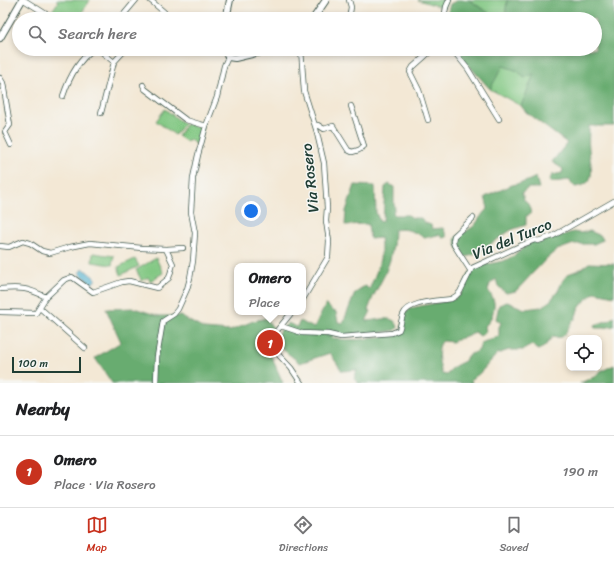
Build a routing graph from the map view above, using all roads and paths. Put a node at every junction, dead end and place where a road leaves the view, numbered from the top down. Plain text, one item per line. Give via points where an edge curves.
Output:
1 (23, 0) edge
2 (136, 0) edge
3 (150, 0) edge
4 (230, 0) edge
5 (326, 0) edge
6 (349, 0) edge
7 (449, 0) edge
8 (16, 12) edge
9 (43, 12) edge
10 (126, 12) edge
11 (164, 12) dead end
12 (227, 12) edge
13 (318, 12) edge
14 (350, 12) edge
15 (445, 12) edge
16 (12, 18) edge
17 (0, 38) edge
18 (86, 56) edge
19 (107, 56) edge
20 (120, 56) edge
21 (228, 56) joint
22 (244, 56) edge
23 (302, 56) edge
24 (425, 56) edge
25 (458, 56) edge
26 (114, 62) junction
27 (0, 78) edge
28 (143, 85) dead end
29 (63, 96) dead end
30 (351, 106) dead end
31 (101, 113) dead end
32 (499, 119) dead end
33 (428, 120) dead end
34 (315, 125) junction
35 (206, 126) junction
36 (11, 145) dead end
37 (614, 201) edge
38 (473, 218) dead end
39 (0, 246) edge
40 (189, 248) junction
41 (166, 249) junction
42 (470, 270) junction
43 (0, 289) edge
44 (306, 294) edge
45 (46, 297) junction
46 (40, 308) junction
47 (0, 312) edge
48 (290, 315) edge
49 (281, 326) junction
50 (85, 348) dead end
51 (156, 383) edge
52 (301, 383) edge

1 - 8 street
1 - 9 street
2 - 10 street
3 - 11 street
4 - 12 street
5 - 13 street
6 - 14 street
7 - 15 street
16 - 17 street
18 - 29 street via 75,70
19 - 26 street
20 - 26 street
21 - 22 street
21 - 35 street
23 - 34 street, Via Rosero via 304,91
24 - 33 street via 410,72
25 - 32 street
26 - 31 street
27 - 36 street via 10,125 6,132
28 - 35 street via 186,120
30 - 34 street via 364,146 359,150 348,150 333,126 324,129
34 - 44 street, Via Rosero via 324,164 329,240 328,257
35 - 40 street via 190,202 195,232
37 - 42 street, Via del Turco via 553,236 534,240
38 - 42 street via 454,236 453,241
39 - 41 street via 9,247 23,241 50,253 90,243
40 - 41 street
40 - 51 street via 192,267 187,289 178,309 163,321 161,329
41 - 45 street via 173,264 169,278 157,288 129,281 93,292 72,277 64,280
42 - 49 street, Via del Turco via 456,296 407,308 399,330 392,333 341,337 302,333
43 - 45 street via 32,290
45 - 46 street
46 - 47 street via 36,313
46 - 50 street
48 - 49 street
49 - 52 street via 275,333 274,350

